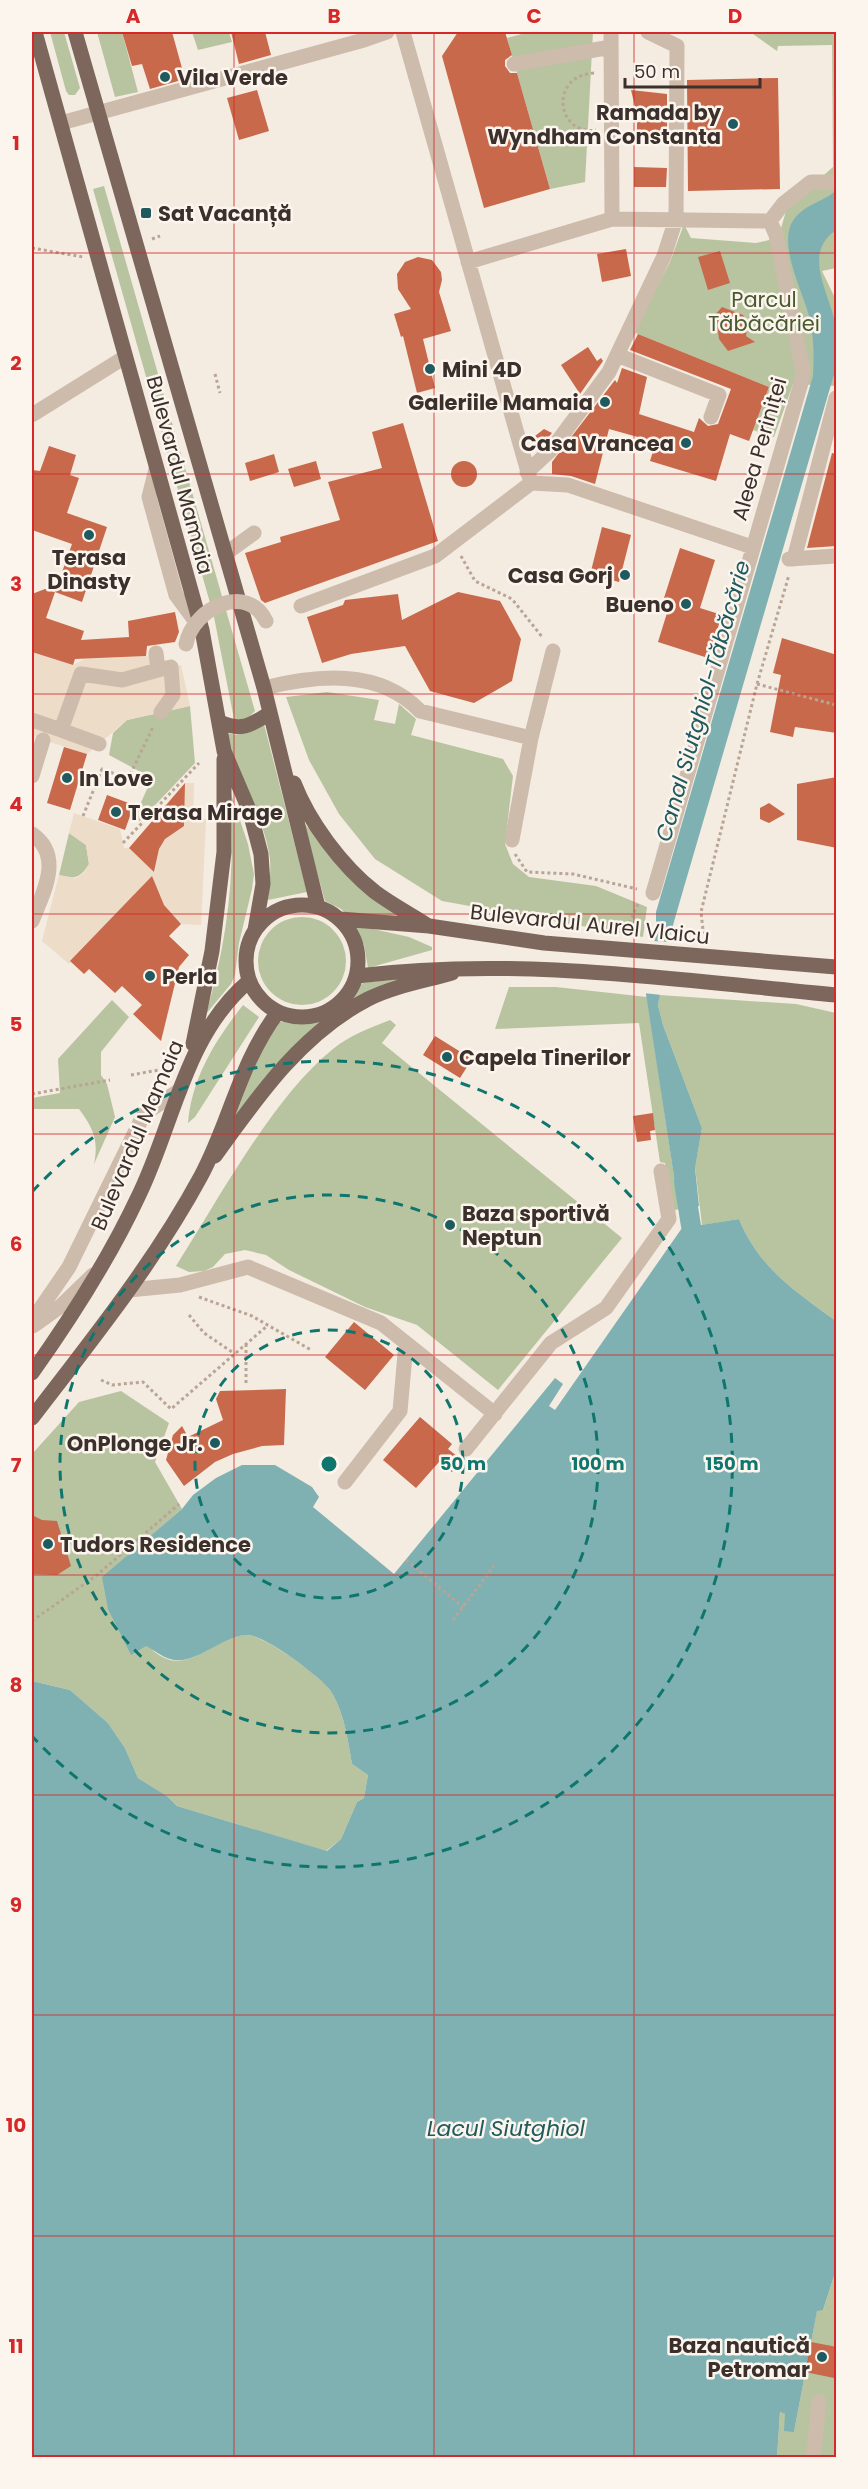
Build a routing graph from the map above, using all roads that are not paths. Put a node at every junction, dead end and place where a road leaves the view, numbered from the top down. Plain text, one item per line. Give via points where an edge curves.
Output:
1 (35, 32) edge
2 (75, 32) edge
3 (387, 32) edge
4 (403, 32) edge
5 (648, 32) edge
6 (364, 36) edge
7 (611, 39) edge
8 (514, 64) dead end
9 (100, 112) junction
10 (62, 123) junction
11 (834, 182) dead end
12 (612, 219) junction
13 (676, 219) junction
14 (770, 221) junction
15 (468, 262) junction
16 (618, 355) junction
17 (125, 357) junction
18 (837, 398) edge
19 (32, 415) edge
20 (711, 417) dead end
21 (529, 477) junction
22 (254, 533) dead end
23 (752, 547) junction
24 (225, 554) junction
25 (837, 556) edge
26 (301, 606) dead end
27 (266, 621) dead end
28 (186, 644) dead end
29 (553, 651) road end
30 (156, 653) dead end
31 (158, 670) junction
32 (264, 688) junction
33 (161, 712) road end
34 (270, 713) junction
35 (32, 720) edge
36 (220, 722) junction
37 (61, 730) junction
38 (531, 738) junction
39 (43, 740) dead end
40 (99, 744) dead end
41 (224, 751) junction
42 (32, 776) edge
43 (32, 834) edge
44 (512, 840) road end
45 (653, 893) dead end
46 (318, 907) junction
47 (340, 919) junction
48 (32, 921) edge
49 (429, 927) junction
50 (255, 930) junction
51 (475, 967) junction
52 (837, 967) edge
53 (357, 976) junction
54 (249, 981) junction
55 (837, 995) edge
56 (278, 1012) junction
57 (189, 1065) junction
58 (180, 1090) junction
59 (661, 1171) dead end
60 (201, 1175) junction
61 (99, 1269) junction
62 (129, 1290) junction
63 (32, 1321) edge
64 (32, 1327) edge
65 (406, 1343) junction
66 (32, 1372) edge
67 (495, 1414) junction
68 (32, 1418) edge
69 (466, 1449) dead end
70 (345, 1482) dead end
71 (819, 2402) dead end
72 (813, 2457) edge

1 - 10 main road, Bulevardul Mamaia
2 - 9 main road, Bulevardul Mamaia
3 - 6 street
4 - 15 street
5 - 13 street via 677,46
6 - 9 street
7 - 8 street
7 - 12 street
9 - 10 street
9 - 24 main road, Bulevardul Mamaia
10 - 17 main road, Bulevardul Mamaia
11 - 14 street via 811,182 783,204
12 - 13 street
12 - 15 street
13 - 14 street
13 - 16 street via 664,256
14 - 23 street, Aleea Periniței via 803,371
15 - 21 street
16 - 20 street via 719,395
16 - 21 street
17 - 19 street
17 - 36 main road, Bulevardul Mamaia via 202,630
18 - 25 street via 791,559
21 - 23 street via 568,485
21 - 26 street via 435,556
22 - 24 street
23 - 45 street, Aleea Periniței
24 - 32 main road, Bulevardul Mamaia
27 - 28 street, bridge via 251,604 215,605 197,619
29 - 38 street
30 - 31 street
31 - 33 street via 171,667 173,694
31 - 37 street via 122,680 81,674
32 - 34 main road, Bulevardul Mamaia
32 - 38 street via 319,677 353,679 387,687 420,711
32 - 49 main road via 296,789 317,825 375,892
34 - 36 main road via 250,725 233,728
34 - 46 main road, Bulevardul Mamaia
35 - 37 street
36 - 41 main road, Bulevardul Mamaia
37 - 40 street
38 - 44 street
39 - 42 street
41 - 50 main road, Bulevardul Mamaia via 250,812 261,854 263,884
41 - 57 main road via 224,852 212,951
43 - 48 street via 46,851 50,864
46 - 47 main road
46 - 50 main road via 283,909 264,919
47 - 49 main road, Bulevardul Aurel Vlaicu
47 - 53 main road via 354,938
49 - 52 main road, Bulevardul Aurel Vlaicu via 618,950 714,954
50 - 54 main road via 246,955
51 - 53 main road via 420,968
51 - 55 main road via 547,968
51 - 60 main road via 388,991 330,1024 270,1079
53 - 56 main road via 343,1001 319,1016 305,1018
54 - 56 main road via 256,994
54 - 57 main road, Bulevardul Mamaia via 213,1019
56 - 60 main road via 247,1061
57 - 58 main road, Bulevardul Mamaia
58 - 61 main road, Bulevardul Mamaia via 140,1195
58 - 63 street via 144,1114 69,1267
59 - 67 street via 669,1219 606,1308 551,1343
60 - 62 main road
61 - 64 street via 61,1306
61 - 66 main road, Bulevardul Mamaia
62 - 65 street via 180,1285 248,1268 381,1323
62 - 68 main road
65 - 67 street
65 - 70 street via 400,1411
67 - 69 street
71 - 72 street

